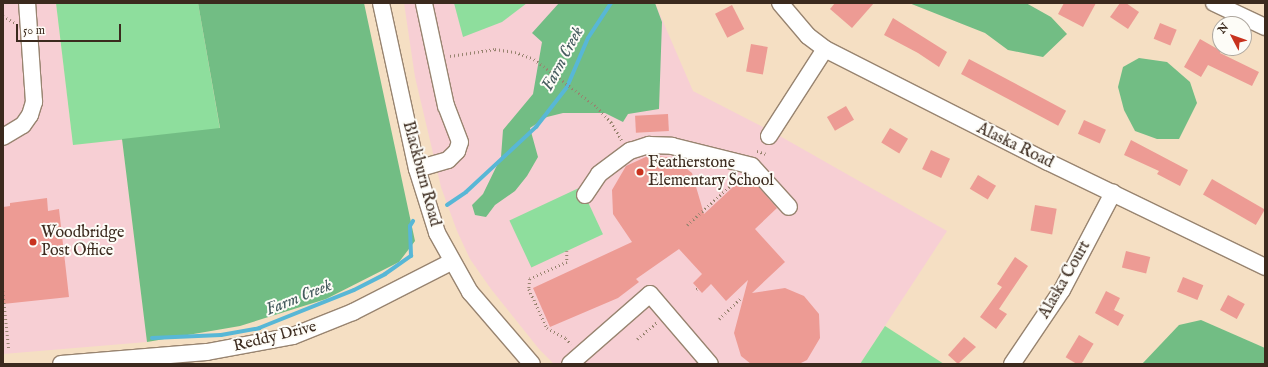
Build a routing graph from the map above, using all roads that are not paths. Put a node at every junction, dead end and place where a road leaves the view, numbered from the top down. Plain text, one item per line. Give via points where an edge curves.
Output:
1 (27, 3) edge
2 (381, 3) edge
3 (424, 3) edge
4 (780, 3) edge
5 (1214, 3) edge
6 (1265, 27) edge
7 (825, 49) junction
8 (3, 137) edge
9 (770, 143) road end
10 (417, 170) junction
11 (1112, 193) junction
12 (585, 195) dead end
13 (789, 207) dead end
14 (451, 262) junction
15 (1265, 267) edge
16 (208, 358) edge
17 (60, 364) edge
18 (532, 364) edge
19 (570, 364) edge
20 (710, 364) edge
21 (1012, 364) edge

1 - 8 street via 34,102 30,115 23,125
2 - 10 street, Blackburn Road
3 - 10 street via 446,106 460,142 457,151 448,160
4 - 7 street, Alaska Road via 808,36
5 - 6 street
7 - 9 street
7 - 11 street, Alaska Road
10 - 14 street, Blackburn Road via 430,215
11 - 15 street, Alaska Road
11 - 21 street, Alaska Court via 1062,290
12 - 13 street via 599,174 628,152 649,145 672,146 752,166
14 - 16 street, Reddy Drive via 331,322
14 - 18 street, Blackburn Road via 483,310
16 - 17 street, Reddy Drive
19 - 20 street via 650,294

